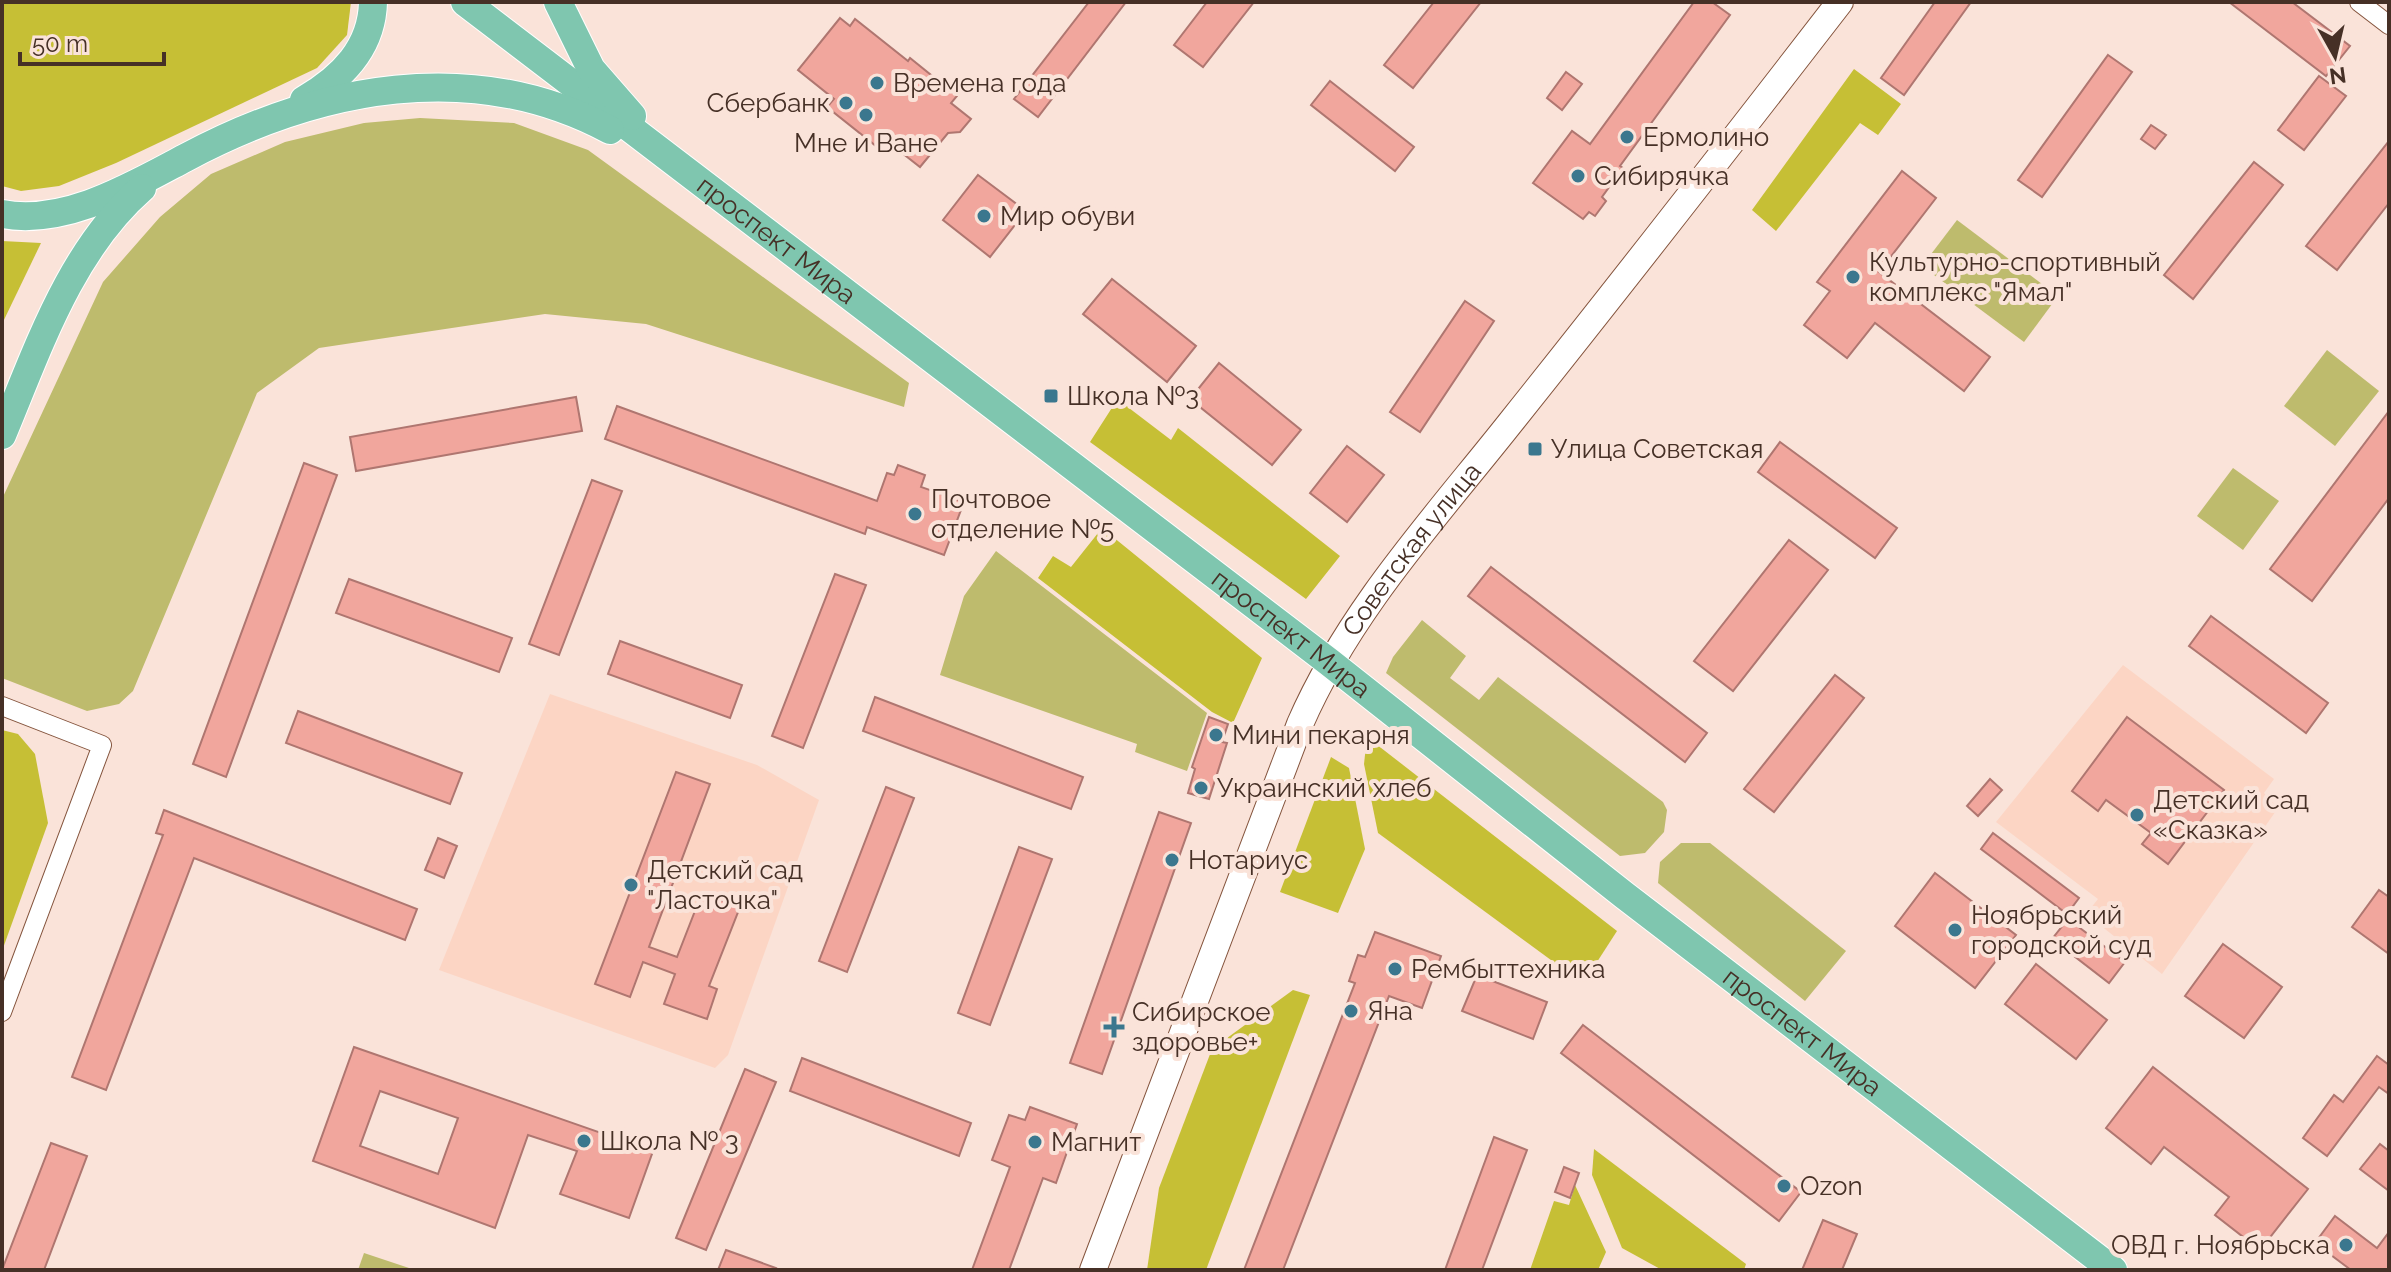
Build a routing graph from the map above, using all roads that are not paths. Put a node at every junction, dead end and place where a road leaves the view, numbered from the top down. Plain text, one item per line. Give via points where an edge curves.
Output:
1 (373, 2) edge
2 (465, 2) edge
3 (558, 2) edge
4 (1840, 2) edge
5 (2359, 2) edge
6 (2389, 25) edge
7 (269, 121) junction
8 (671, 162) junction
9 (158, 174) junction
10 (2, 214) edge
11 (2, 435) edge
12 (1329, 662) junction
13 (2, 706) edge
14 (2, 1012) edge
15 (1093, 1270) edge
16 (2113, 1270) edge

1 - 7 main road via 369,29 345,70
2 - 8 main road, проспект Мира
3 - 8 main road via 591,69
4 - 12 main road, Советская улица
5 - 6 street
7 - 8 main road via 389,87 483,88 566,109
7 - 9 main road
8 - 12 main road, проспект Мира
9 - 10 main road via 65,210
9 - 11 main road via 91,243
12 - 15 main road, Советская улица
12 - 16 main road, проспект Мира
13 - 14 street via 102,745

